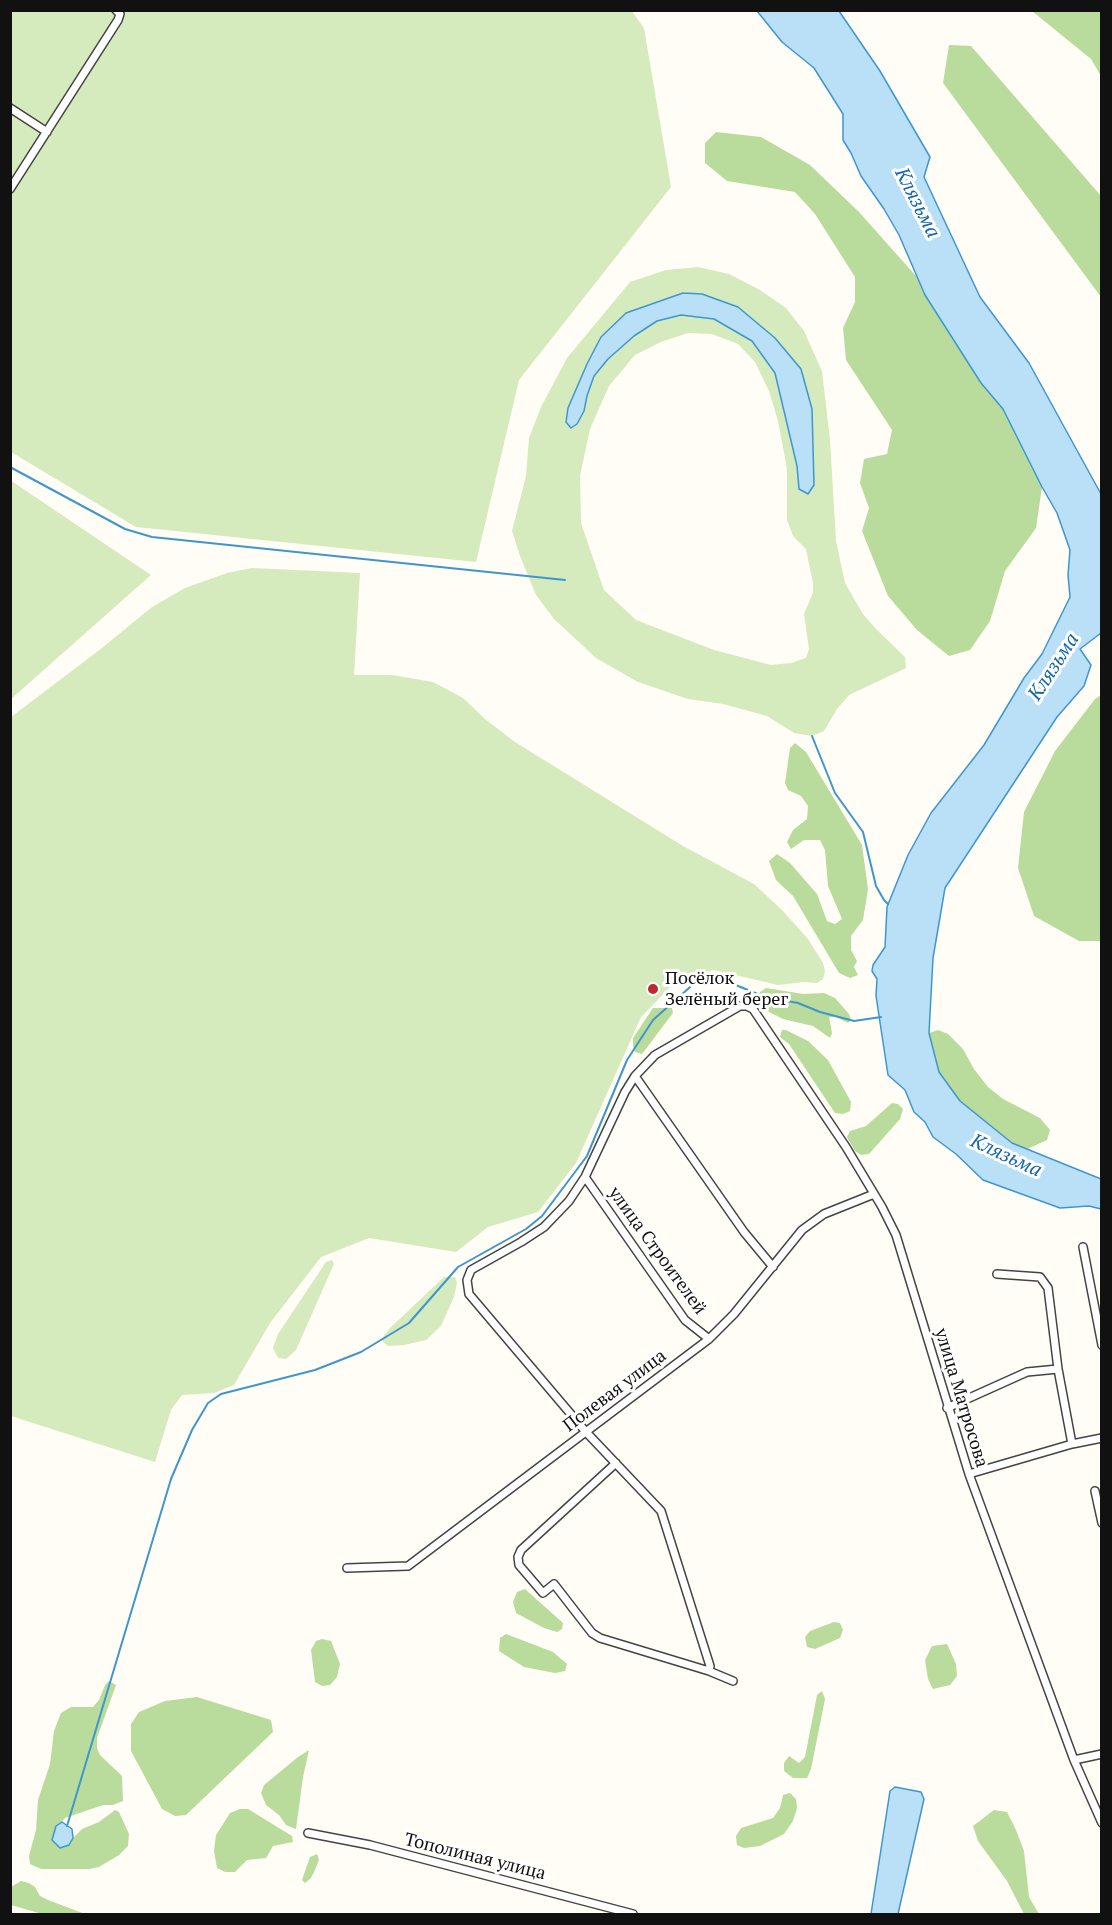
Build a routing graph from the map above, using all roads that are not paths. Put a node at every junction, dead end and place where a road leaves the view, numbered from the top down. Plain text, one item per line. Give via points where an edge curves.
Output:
1 (116, 10) edge
2 (10, 108) edge
3 (48, 132) junction
4 (10, 189) edge
5 (635, 1076) junction
6 (585, 1177) junction
7 (874, 1194) junction
8 (1083, 1247) dead end
9 (773, 1267) junction
10 (997, 1274) dead end
11 (709, 1339) junction
12 (1101, 1346) edge
13 (1059, 1369) junction
14 (947, 1408) junction
15 (586, 1432) junction
16 (1101, 1438) edge
17 (1072, 1444) junction
18 (616, 1463) junction
19 (969, 1474) junction
20 (1095, 1491) dead end
21 (1101, 1523) edge
22 (347, 1568) dead end
23 (709, 1671) junction
24 (733, 1681) dead end
25 (1101, 1754) edge
26 (1074, 1760) junction
27 (1101, 1823) edge
28 (308, 1833) dead end
29 (633, 1914) edge

1 - 3 street via 120,14 118,20
2 - 3 street
3 - 4 street
5 - 6 street
5 - 7 street, улица Матросова via 655,1055 740,1006 747,1006 753,1009
5 - 9 street via 744,1232
6 - 11 street, улица Строителей via 685,1320
6 - 15 street via 544,1227 471,1270 467,1280 469,1294
7 - 9 street, Полевая улица via 824,1214 802,1230
7 - 14 street, улица Матросова via 896,1235
8 - 12 street
9 - 11 street, Полевая улица
10 - 13 street via 1040,1277 1048,1288
11 - 15 street, Полевая улица
13 - 14 street via 1027,1372
13 - 17 street
14 - 19 street, улица Матросова
15 - 18 street
15 - 22 street, Полевая улица via 408,1566
16 - 17 street
17 - 19 street
18 - 23 street via 666,1520
18 - 23 street via 521,1550 519,1564 543,1593 554,1584 600,1638
19 - 26 street, улица Матросова
20 - 21 street
23 - 24 street
25 - 26 street
26 - 27 street, улица Матросова
28 - 29 street, Тополиная улица via 370,1845

